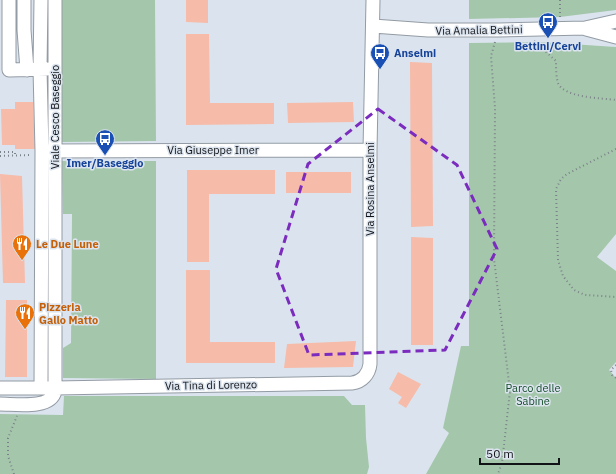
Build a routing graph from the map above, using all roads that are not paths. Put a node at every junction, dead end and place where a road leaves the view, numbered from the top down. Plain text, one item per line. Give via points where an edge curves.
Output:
1 (9, 0) edge
2 (24, 0) edge
3 (41, 0) edge
4 (55, 0) edge
5 (373, 0) edge
6 (616, 20) edge
7 (373, 26) junction
8 (585, 28) junction
9 (616, 37) edge
10 (55, 69) junction
11 (26, 70) junction
12 (40, 70) junction
13 (56, 150) junction
14 (370, 150) junction
15 (42, 153) junction
16 (41, 232) junction
17 (56, 233) junction
18 (41, 340) junction
19 (56, 340) junction
20 (364, 376) joint
21 (0, 388) edge
22 (41, 388) junction
23 (55, 388) junction
24 (0, 404) edge

1 - 11 street, Viale Cesco Baseggio via 9,70
2 - 11 street
3 - 12 street, Viale Cesco Baseggio
4 - 10 street, Viale Cesco Baseggio
5 - 7 street, Via Rosina Anselmi
6 - 8 street, Via Amalia Bettini
7 - 8 street, Via Amalia Bettini via 428,30
7 - 14 street, Via Rosina Anselmi
8 - 9 street, Via Amalia Bettini
10 - 12 street
10 - 13 street, Viale Cesco Baseggio
11 - 12 street, Viale Cesco Baseggio
12 - 15 street, Viale Cesco Baseggio
13 - 14 street, Via Giuseppe Imer
13 - 15 street, Via Giuseppe Imer
13 - 17 street, Viale Cesco Baseggio
14 - 20 street, Via Rosina Anselmi via 370,364
15 - 16 street, Viale Cesco Baseggio
16 - 17 street
16 - 18 street, Viale Cesco Baseggio
17 - 19 street, Viale Cesco Baseggio
18 - 19 street
18 - 22 street, Viale Cesco Baseggio
19 - 23 street, Viale Cesco Baseggio
20 - 23 street, Via Tina di Lorenzo via 352,383
21 - 22 street, Via Tina di Lorenzo
22 - 23 street, Via Tina di Lorenzo
23 - 24 street via 54,396 46,402

